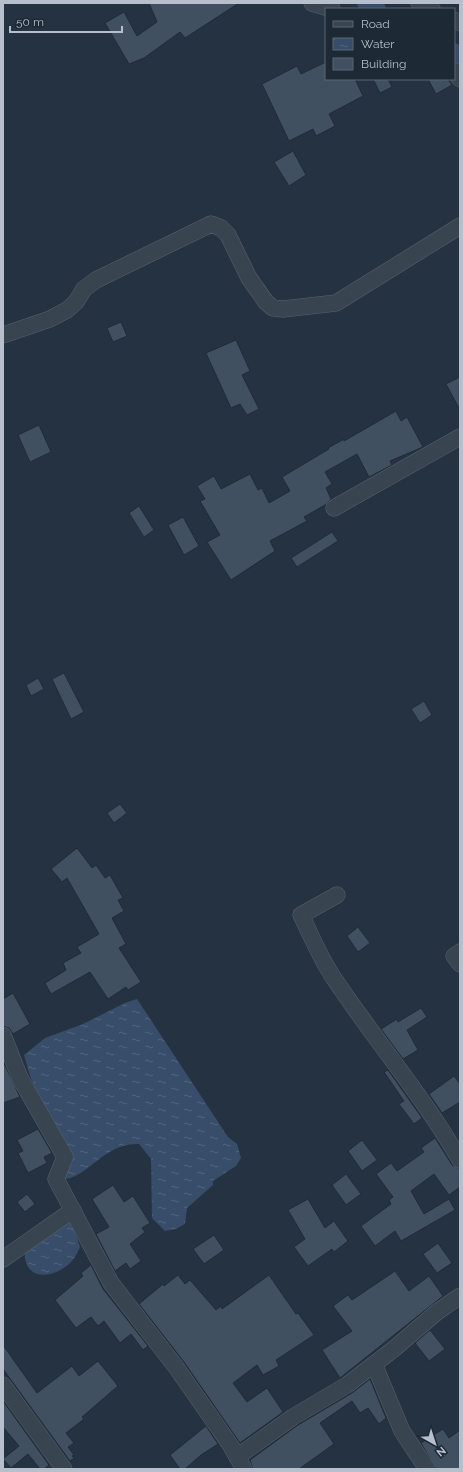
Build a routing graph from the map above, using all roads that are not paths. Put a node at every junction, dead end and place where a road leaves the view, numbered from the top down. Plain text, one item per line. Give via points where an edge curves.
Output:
1 (312, 3) edge
2 (419, 3) edge
3 (329, 8) edge
4 (430, 8) edge
5 (460, 226) edge
6 (3, 335) edge
7 (460, 437) edge
8 (334, 508) dead end
9 (337, 895) dead end
10 (460, 952) edge
11 (460, 964) edge
12 (3, 1035) edge
13 (460, 1160) edge
14 (73, 1210) junction
15 (3, 1259) edge
16 (460, 1296) edge
17 (374, 1364) junction
18 (3, 1385) edge
19 (241, 1463) edge
20 (64, 1469) edge
21 (427, 1469) edge

1 - 3 street
2 - 4 street
5 - 6 street via 336,303 283,310 273,308 266,302 249,278 228,235 221,228 211,224 96,280 84,289 67,310 50,319
7 - 8 street
9 - 13 street via 300,916 334,979 445,1133
10 - 11 street via 454,956
12 - 14 street via 20,1078 65,1157 56,1180
14 - 15 street
14 - 19 street via 112,1283 176,1367
16 - 17 street
17 - 19 street via 346,1385 294,1417
17 - 21 street via 402,1431
18 - 20 street

